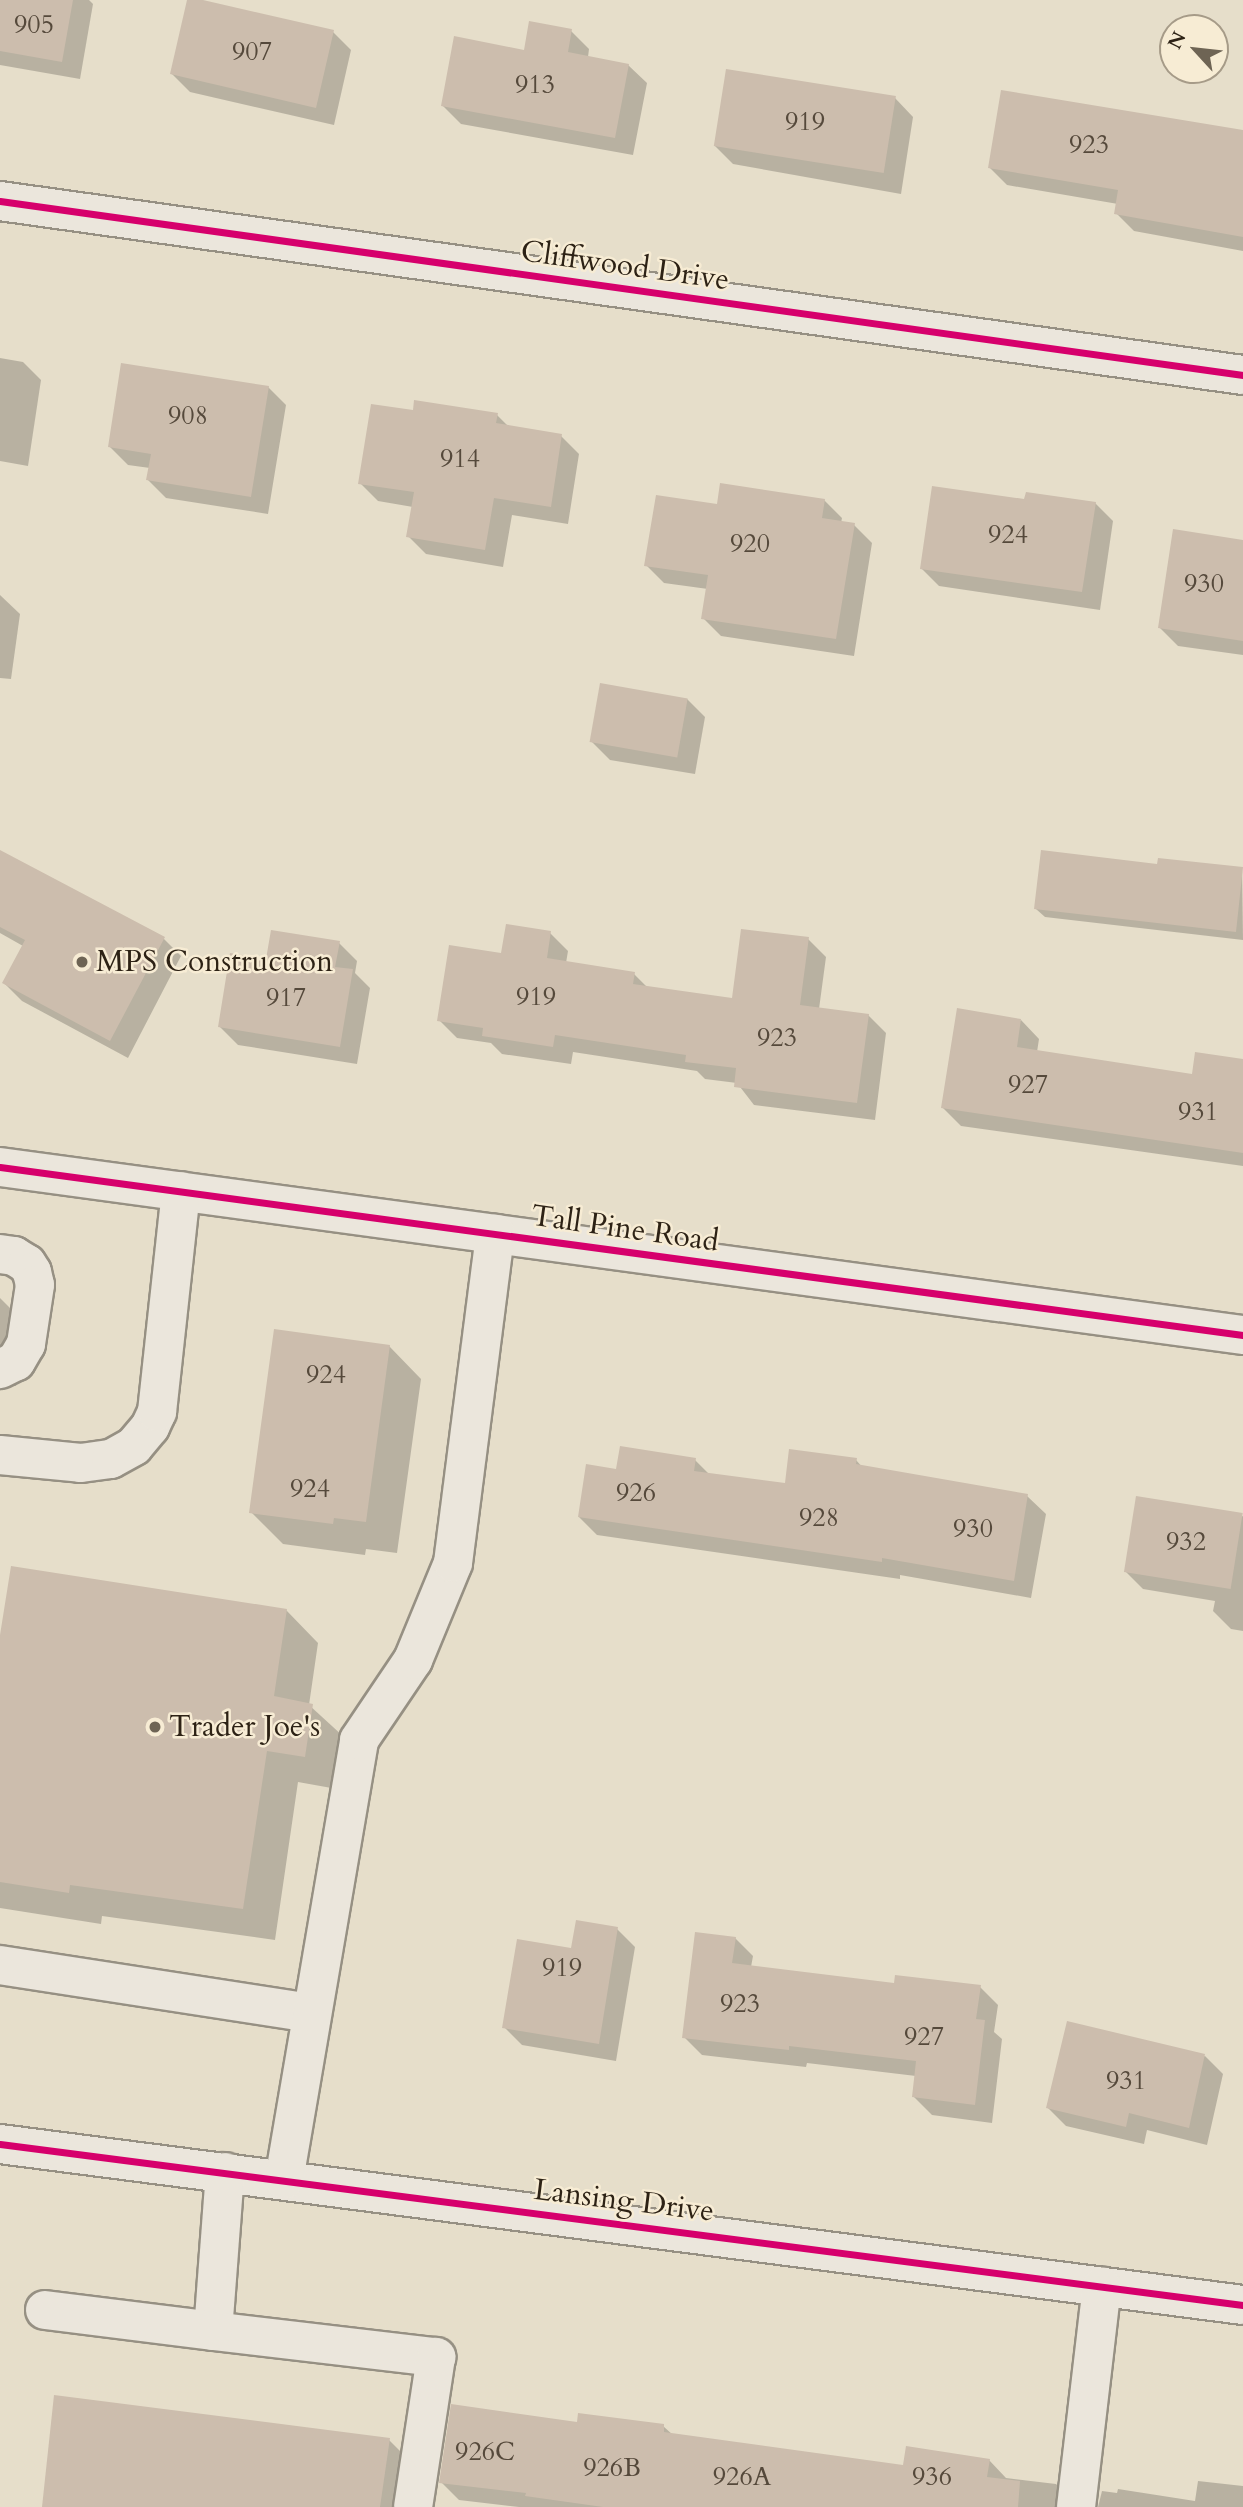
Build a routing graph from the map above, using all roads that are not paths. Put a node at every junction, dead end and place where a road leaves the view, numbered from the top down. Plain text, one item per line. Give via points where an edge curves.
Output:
1 (0, 201) edge
2 (1243, 376) edge
3 (0, 1167) edge
4 (181, 1191) junction
5 (495, 1234) junction
6 (0, 1254) edge
7 (1243, 1335) edge
8 (0, 1369) edge
9 (0, 1455) edge
10 (0, 1965) edge
11 (311, 2013) junction
12 (0, 2144) edge
13 (225, 2172) junction
14 (284, 2180) junction
15 (1102, 2287) junction
16 (1243, 2305) edge
17 (45, 2310) dead end
18 (213, 2331) junction
19 (413, 2507) edge
20 (1076, 2507) edge

1 - 2 street, Cliffwood Drive
3 - 4 street, Tall Pine Road
4 - 5 street, Tall Pine Road
4 - 9 street via 157,1412 150,1427 134,1446 111,1459 80,1463
5 - 7 street, Tall Pine Road
5 - 11 street via 453,1563 413,1660 359,1740
6 - 8 street via 27,1264 35,1285 26,1344 16,1361
10 - 11 street
11 - 14 street
12 - 13 street, Lansing Drive
13 - 14 street, Lansing Drive
13 - 18 street
14 - 15 street, Lansing Drive
15 - 16 street, Lansing Drive
15 - 20 street
17 - 18 street
18 - 19 street via 436,2357

